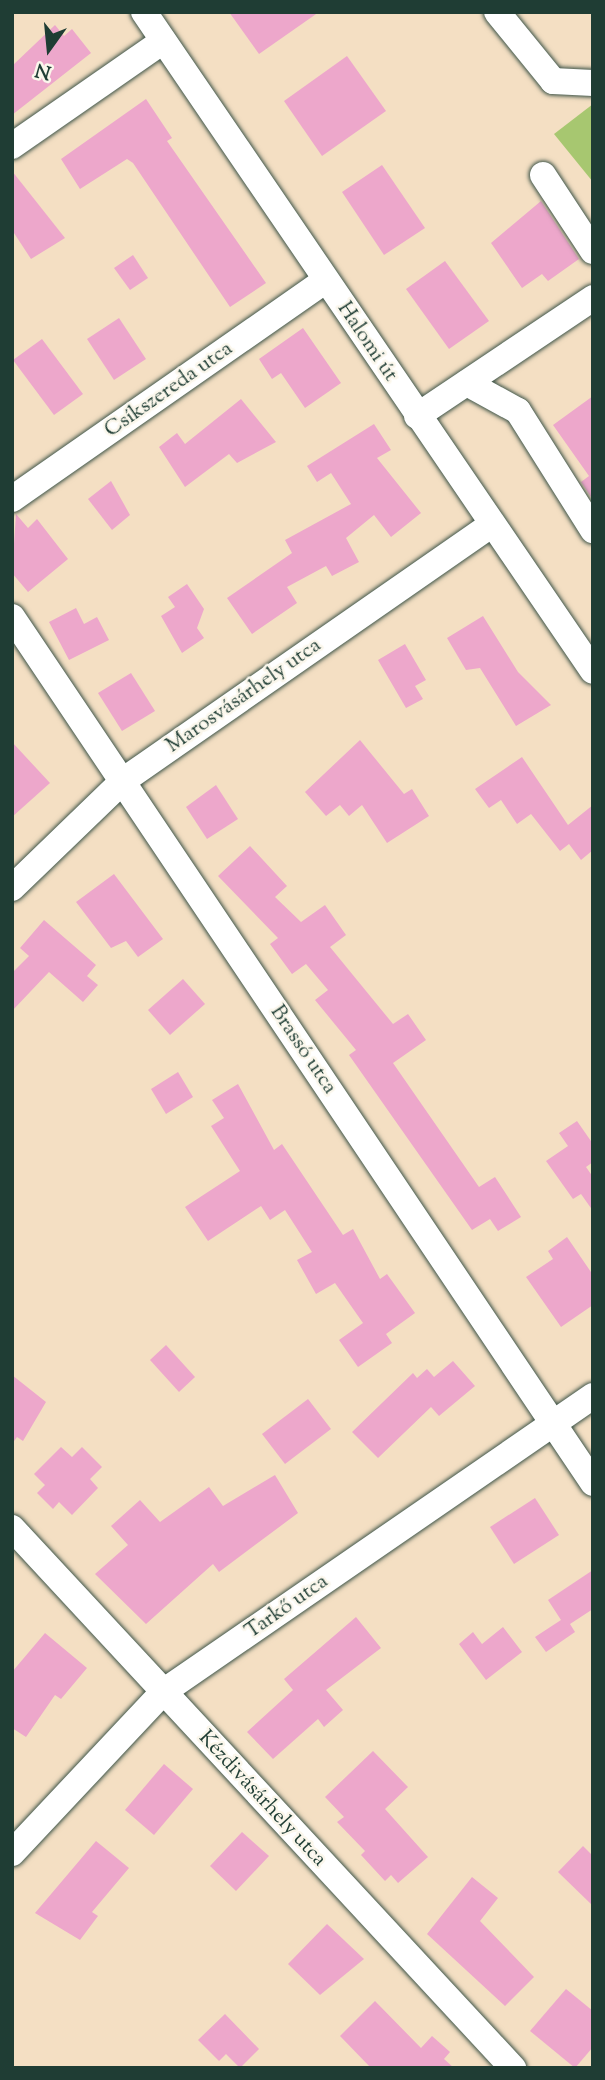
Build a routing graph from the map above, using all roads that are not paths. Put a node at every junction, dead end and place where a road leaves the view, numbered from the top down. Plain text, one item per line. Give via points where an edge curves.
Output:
1 (144, 12) edge
2 (497, 12) edge
3 (163, 41) junction
4 (593, 83) edge
5 (12, 146) edge
6 (543, 176) dead end
7 (593, 251) edge
8 (325, 281) junction
9 (593, 298) edge
10 (467, 383) junction
11 (417, 416) junction
12 (12, 499) edge
13 (492, 524) junction
14 (593, 530) edge
15 (12, 617) edge
16 (593, 671) edge
17 (124, 780) junction
18 (12, 888) edge
19 (593, 1396) edge
20 (552, 1424) junction
21 (593, 1483) edge
22 (12, 1528) edge
23 (163, 1692) junction
24 (12, 1853) edge
25 (513, 2068) edge

1 - 3 street, Halomi út
2 - 4 street via 552,81
3 - 5 street
3 - 8 street, Halomi út
6 - 7 street
8 - 11 street, Halomi út
8 - 12 street, Csíkszereda utca
9 - 10 street
10 - 11 street
10 - 14 street via 517,411
11 - 13 street, Halomi út
13 - 16 street, Halomi út
13 - 17 street, Marosvásárhely utca
15 - 17 street, Brassó utca
17 - 18 street, Marosvásárhely utca
17 - 20 street, Brassó utca
19 - 20 street, Tarkő utca
20 - 21 street, Brassó utca
20 - 23 street, Tarkő utca
22 - 23 street, Kézdivásárhely utca
23 - 24 street, Tarkő utca
23 - 25 street, Kézdivásárhely utca

